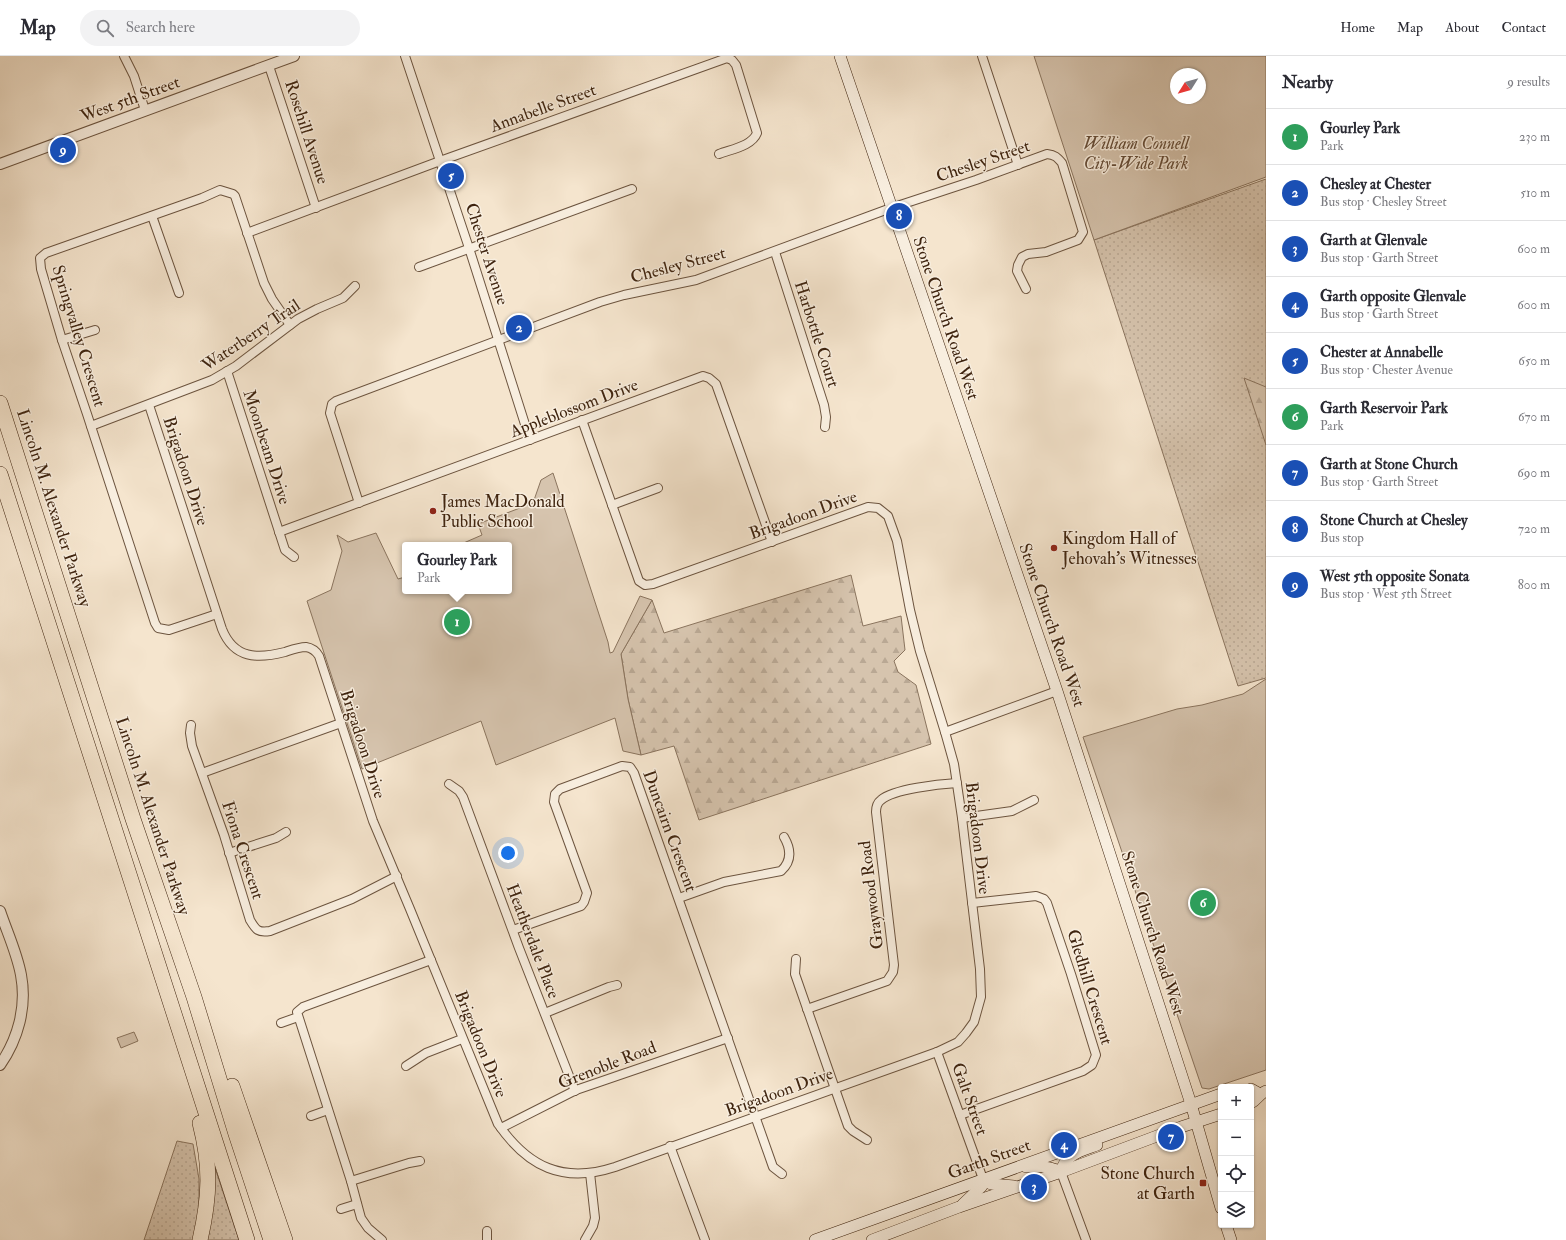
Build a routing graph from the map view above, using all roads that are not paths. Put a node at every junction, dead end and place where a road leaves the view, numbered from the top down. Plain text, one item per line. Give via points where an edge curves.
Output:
1 (124, 56) edge
2 (294, 56) edge
3 (405, 56) edge
4 (840, 56) edge
5 (982, 56) edge
6 (269, 66) junction
7 (145, 110) junction
8 (719, 154) dead end
9 (440, 161) junction
10 (0, 164) edge
11 (1018, 165) junction
12 (632, 189) dead end
13 (316, 208) junction
14 (891, 208) junction
15 (152, 216) junction
16 (247, 233) junction
17 (469, 248) junction
18 (775, 252) junction
19 (419, 267) dead end
20 (355, 286) dead end
21 (1026, 289) dead end
22 (179, 293) dead end
23 (290, 325) junction
24 (95, 330) dead end
25 (499, 339) junction
26 (62, 340) junction
27 (227, 371) junction
28 (0, 404) edge
29 (149, 405) junction
30 (582, 420) junction
31 (91, 426) junction
32 (825, 427) dead end
33 (530, 440) junction
34 (0, 474) edge
35 (658, 488) dead end
36 (359, 503) junction
37 (612, 505) junction
38 (279, 532) junction
39 (772, 542) junction
40 (294, 557) dead end
41 (217, 614) junction
42 (1057, 691) junction
43 (341, 723) junction
44 (191, 725) dead end
45 (945, 732) junction
46 (202, 773) junction
47 (957, 783) junction
48 (449, 784) dead end
49 (1034, 800) dead end
50 (962, 818) junction
51 (286, 832) dead end
52 (784, 837) dead end
53 (230, 854) junction
54 (397, 876) junction
55 (679, 898) junction
56 (972, 903) junction
57 (0, 911) edge
58 (514, 930) junction
59 (796, 959) dead end
60 (431, 960) junction
61 (617, 985) dead end
62 (194, 996) junction
63 (807, 1009) junction
64 (545, 1013) junction
65 (298, 1017) junction
66 (282, 1023) dead end
67 (728, 1038) junction
68 (462, 1039) junction
69 (937, 1052) junction
70 (0, 1065) edge
71 (191, 1066) junction
72 (406, 1066) dead end
73 (835, 1088) junction
74 (575, 1091) junction
75 (1259, 1091) edge
76 (1218, 1095) edge
77 (1254, 1102) edge
78 (1190, 1104) junction
79 (328, 1110) junction
80 (960, 1115) junction
81 (1218, 1115) edge
82 (311, 1116) dead end
83 (756, 1116) junction
84 (1140, 1122) junction
85 (1196, 1123) junction
86 (501, 1128) junction
87 (867, 1140) dead end
88 (670, 1146) junction
89 (420, 1161) dead end
90 (1009, 1170) junction
91 (1061, 1172) junction
92 (590, 1173) junction
93 (782, 1174) dead end
94 (983, 1179) junction
95 (352, 1181) junction
96 (1020, 1187) junction
97 (1218, 1198) edge
98 (357, 1204) junction
99 (959, 1207) junction
100 (341, 1209) dead end
101 (1227, 1228) edge
102 (487, 1231) dead end
103 (589, 1239) edge
104 (200, 1240) edge
105 (247, 1240) edge
106 (271, 1240) edge
107 (285, 1240) edge
108 (382, 1240) edge
109 (487, 1240) edge
110 (705, 1240) edge
111 (815, 1240) edge
112 (872, 1240) edge
113 (1086, 1240) edge
114 (1231, 1240) edge

1 - 7 street via 134,76
2 - 6 street, West 5th Street
3 - 9 street, Chester Avenue
4 - 14 main road, Stone Church Road West
5 - 11 street
6 - 7 street, West 5th Street
6 - 13 street, Rosehill Avenue
7 - 10 street, West 5th Street
8 - 9 street, Annabelle Street via 750,142 756,138 757,133 736,65 727,58
9 - 13 street, Annabelle Street
9 - 17 street, Chester Avenue
11 - 14 street, Chesley Street
11 - 21 street, Chesley Street via 1048,154 1057,157 1062,163 1083,232 1078,240 1047,252 1022,257 1018,271
12 - 17 street
13 - 16 street, Annabelle Street
14 - 18 street, Chesley Street
14 - 42 main road, Stone Church Road West
15 - 16 street, Springvalley Crescent via 220,190 233,194
15 - 22 street
15 - 26 street, Springvalley Crescent via 46,253 40,258
16 - 23 street, Springvalley Crescent via 266,289
17 - 19 street
17 - 25 street, Chester Avenue
18 - 25 street, Chesley Street via 696,280 607,300
18 - 32 street, Harbottle Court via 824,405
20 - 23 street, Waterberry Trail via 343,298 312,311
23 - 27 street, Waterberry Trail
24 - 26 street
25 - 33 street, Chester Avenue
25 - 36 street, Chesley Street via 332,404 330,413
26 - 31 street, Springvalley Crescent
27 - 29 street, Waterberry Trail via 205,383
27 - 38 street, Moonbeam Drive
28 - 62 highway, Lincoln M. Alexander Parkway via 133,819
29 - 31 street, Waterberry Trail
29 - 41 street, Brigadoon Drive
30 - 33 street, Appleblossom Drive
30 - 37 street, Brigadoon Drive
30 - 39 street, Appleblossom Drive via 698,377 709,378 717,388
31 - 41 street, Springvalley Crescent via 158,628 169,630
33 - 36 street, Appleblossom Drive
34 - 71 highway
35 - 37 street
36 - 38 street, Appleblossom Drive
37 - 39 street, Brigadoon Drive via 639,581 646,585
38 - 40 street, Moonbeam Drive via 285,550
39 - 45 street, Brigadoon Drive via 868,507 878,508 888,516 900,554 920,651
41 - 43 street, Brigadoon Drive via 227,639 238,650 248,655 267,656 303,647 315,651 320,658
42 - 45 street
42 - 78 main road, Stone Church Road West
43 - 46 street
43 - 54 street, Brigadoon Drive via 373,821
44 - 46 street, Fiona Crescent via 190,741
45 - 47 street, Brigadoon Drive
46 - 53 street, Fiona Crescent
47 - 50 street, Brigadoon Drive
47 - 63 street, Graywood Road via 914,788 878,802 876,812 893,972 887,981
48 - 58 street, Heatherdale Place via 464,796
49 - 50 street via 1012,811
50 - 56 street, Brigadoon Drive
51 - 53 street
52 - 55 street via 789,847 790,859 788,866 781,871 724,882
53 - 54 street, Fiona Crescent via 250,920 260,932 270,931 352,899
54 - 60 street, Brigadoon Drive
55 - 58 street, Duncairn Crescent via 634,773 630,767 622,766 560,789 555,794 554,802 587,893 584,902 581,906
55 - 67 street, Duncairn Crescent
56 - 69 street, Brigadoon Drive via 980,969 981,997 978,1010 974,1022 958,1042
56 - 80 street, Gledhill Crescent via 1036,896 1044,899 1096,1055 1092,1065 1083,1071
57 - 70 street via 16,957 22,987 22,1012 15,1039
58 - 64 street, Heatherdale Place
59 - 63 street via 795,974
60 - 65 street via 303,1007 297,1012
60 - 68 street, Brigadoon Drive
61 - 64 street
62 - 106 highway, Lincoln M. Alexander Parkway
62 - 107 highway via 209,1022
63 - 73 street
64 - 74 street, Heatherdale Place
65 - 66 street
65 - 79 street
67 - 74 street, Grenoble Road
67 - 83 street, Duncairn Crescent
68 - 72 street via 426,1053
68 - 86 street, Brigadoon Drive
69 - 73 street, Brigadoon Drive
69 - 80 street, Galt Street
71 - 104 highway via 188,1076 204,1143 208,1173 207,1204
71 - 105 highway
73 - 83 street, Brigadoon Drive
73 - 87 street via 848,1126
74 - 86 street, Grenoble Road
75 - 77 main road
76 - 78 main road, Garth Street
78 - 84 main road, Garth Street
78 - 85 main road, Stone Church Road West
79 - 82 street
79 - 95 street
80 - 94 street, Galt Street
81 - 85 main road, Garth Street
83 - 88 street, Brigadoon Drive
83 - 93 street, Duncairn Crescent via 773,1167
84 - 90 main road, Garth Street
84 - 91 main road via 1067,1159 1062,1165
85 - 91 main road, Garth Street
85 - 97 main road, Stone Church Road West
86 - 92 street, Brigadoon Drive via 516,1147 540,1164 554,1171
88 - 92 street, Brigadoon Drive via 609,1169
88 - 110 street
89 - 95 street
90 - 91 main road via 1027,1166 1054,1168
90 - 94 main road, Garth Street
91 - 96 main road, Garth Street
91 - 113 street
92 - 103 street via 595,1218
94 - 96 main road via 991,1184
94 - 99 main road via 982,1186
94 - 111 main road, Garth Street
95 - 98 street
96 - 99 main road, Garth Street
98 - 100 street
98 - 108 street via 361,1218
99 - 112 main road, Garth Street
101 - 114 main road
102 - 109 street

